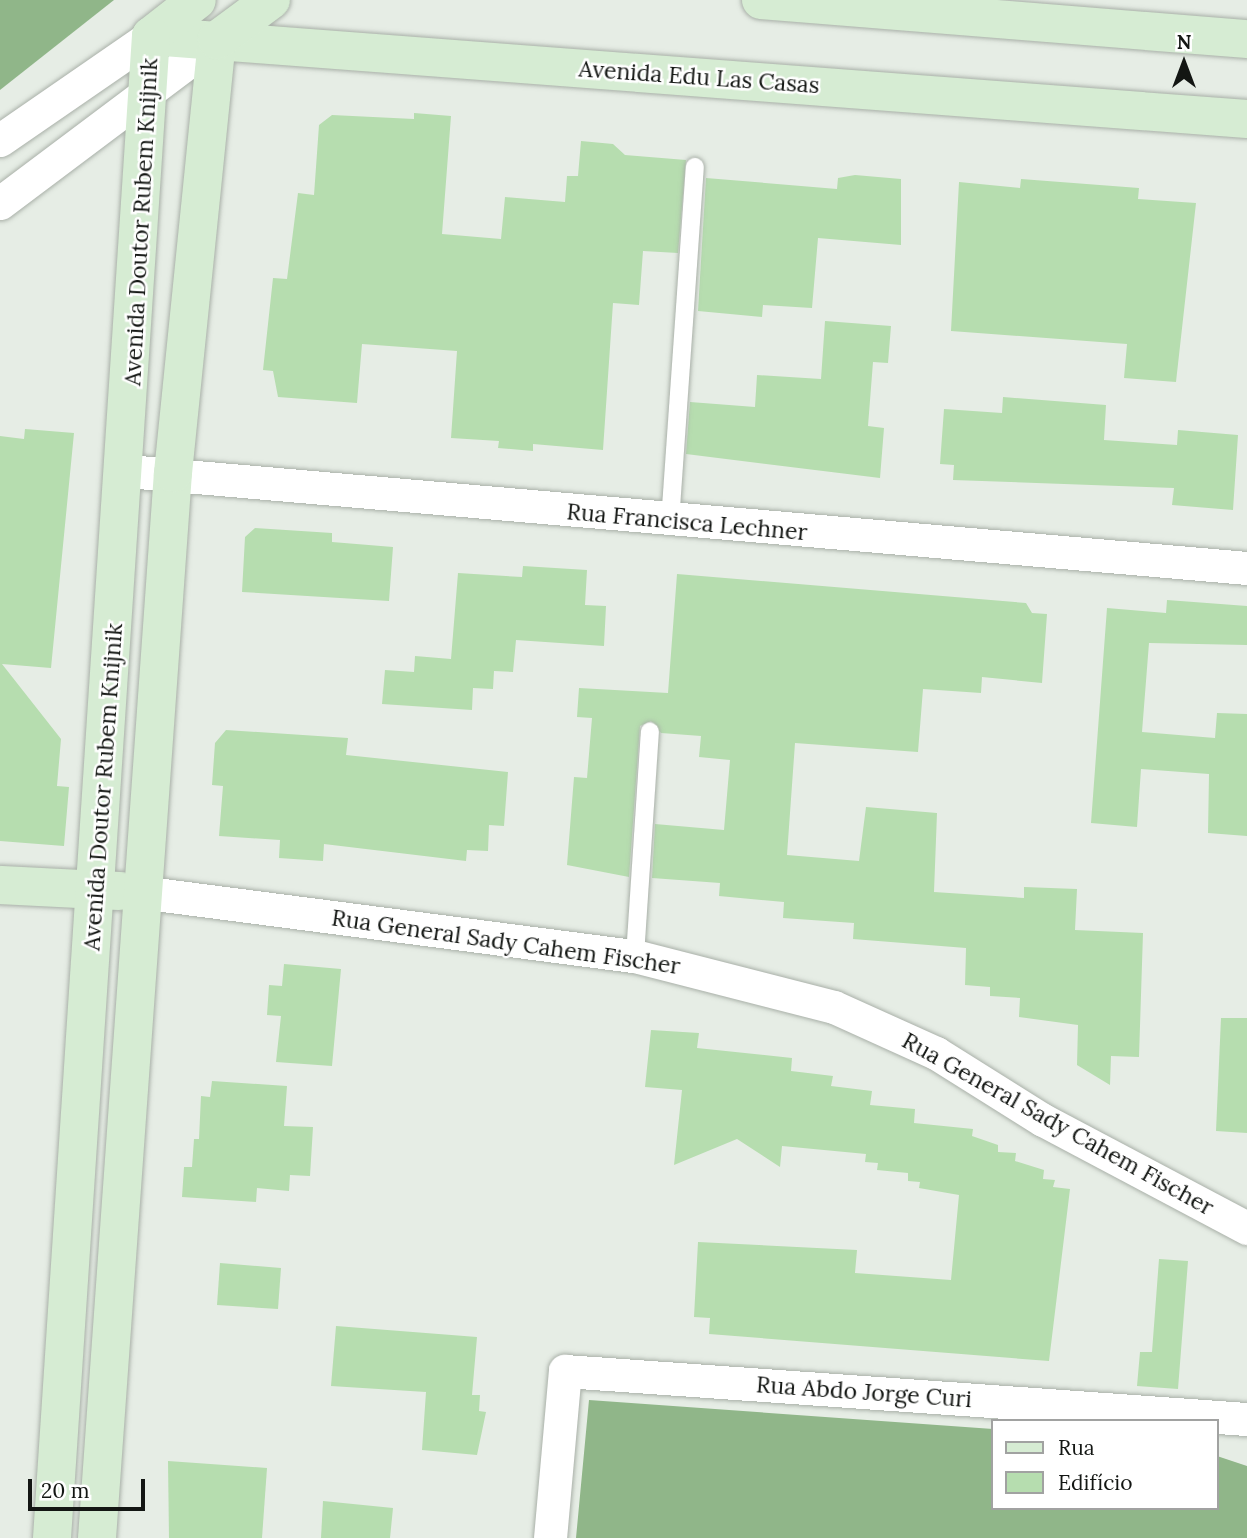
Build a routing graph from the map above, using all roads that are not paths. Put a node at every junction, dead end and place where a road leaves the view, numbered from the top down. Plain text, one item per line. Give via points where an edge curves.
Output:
1 (197, 0) edge
2 (271, 0) edge
3 (761, 0) edge
4 (932, 6) edge
5 (986, 10) edge
6 (151, 36) junction
7 (1247, 39) edge
8 (217, 40) junction
9 (148, 86) junction
10 (1247, 119) edge
11 (0, 140) edge
12 (695, 167) dead end
13 (0, 203) edge
14 (127, 471) junction
15 (173, 473) junction
16 (670, 522) junction
17 (1247, 568) edge
18 (650, 732) dead end
19 (0, 885) edge
20 (96, 889) junction
21 (140, 892) junction
22 (635, 956) junction
23 (1247, 1228) edge
24 (60, 1417) junction
25 (1247, 1419) edge
26 (104, 1420) junction
27 (51, 1538) edge
28 (97, 1538) edge
29 (550, 1538) edge

1 - 6 street
2 - 8 street
3 - 4 street
4 - 5 street
5 - 7 street
6 - 8 street, Avenida Edu Las Casas
6 - 9 street, Avenida Doutor Rubem Knijnik
6 - 11 street
8 - 9 street
8 - 10 street, Avenida Edu Las Casas
8 - 15 street, Avenida Doutor Rubem Knijnik
9 - 13 street
9 - 14 street, Avenida Doutor Rubem Knijnik
12 - 16 lane
14 - 15 street, Rua Francisca Lechner
14 - 20 street, Avenida Doutor Rubem Knijnik
15 - 16 street, Rua Francisca Lechner
15 - 21 street, Avenida Doutor Rubem Knijnik
16 - 17 street, Rua Francisca Lechner
18 - 22 lane
19 - 20 street, Rua General Sady Cahem Fischer
20 - 21 street, Rua General Sady Cahem Fischer
20 - 24 street, Avenida Doutor Rubem Knijnik
21 - 22 street, Rua General Sady Cahem Fischer
21 - 26 street, Avenida Doutor Rubem Knijnik
22 - 23 street, Rua General Sady Cahem Fischer via 834,1007 936,1053 1043,1120
24 - 26 street
24 - 27 street, Avenida Doutor Rubem Knijnik
25 - 29 street, Rua Abdo Jorge Curi via 565,1371
26 - 28 street, Avenida Doutor Rubem Knijnik

